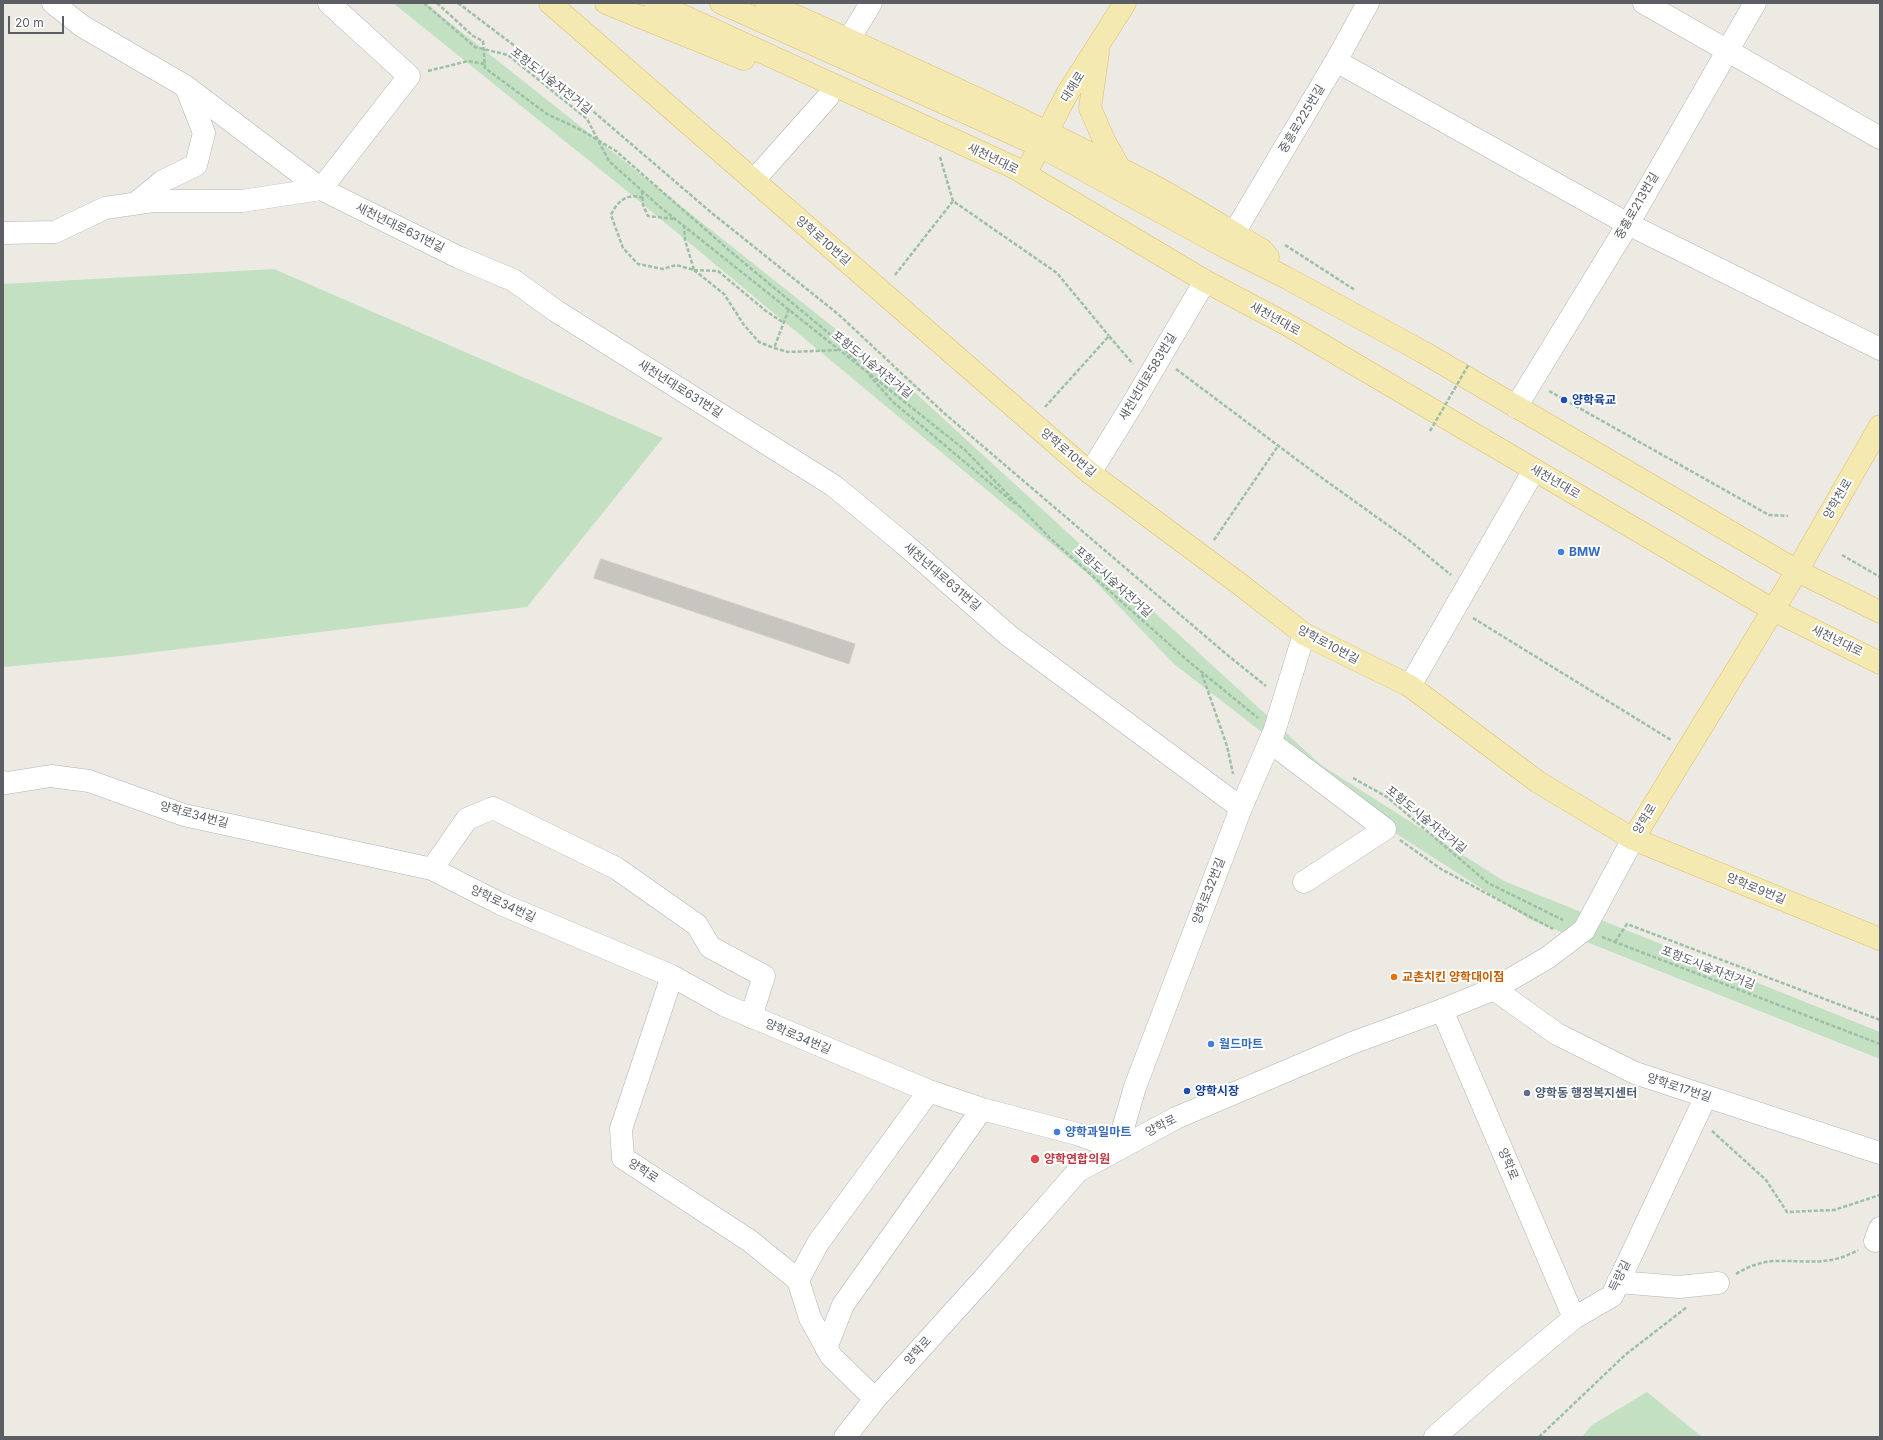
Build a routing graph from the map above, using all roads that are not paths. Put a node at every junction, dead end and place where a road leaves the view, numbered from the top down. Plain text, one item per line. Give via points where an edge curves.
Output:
1 (53, 3) edge
2 (74, 3) edge
3 (328, 3) edge
4 (550, 3) edge
5 (606, 3) edge
6 (655, 3) edge
7 (721, 3) edge
8 (766, 3) edge
9 (871, 3) edge
10 (1125, 3) edge
11 (1368, 3) edge
12 (1644, 3) edge
13 (1755, 3) edge
14 (82, 26) junction
15 (848, 41) junction
16 (1099, 46) junction
17 (1727, 52) junction
18 (1336, 61) junction
19 (185, 86) junction
20 (828, 97) junction
21 (1880, 138) edge
22 (1044, 139) junction
23 (1120, 169) junction
24 (1020, 171) junction
25 (754, 180) junction
26 (321, 189) junction
27 (136, 203) junction
28 (1628, 224) junction
29 (3, 233) edge
30 (1234, 233) junction
31 (1285, 277) junction
32 (1205, 281) junction
33 (1880, 349) edge
34 (1516, 406) junction
35 (1880, 426) edge
36 (1534, 470) junction
37 (1090, 473) junction
38 (1796, 572) junction
39 (1773, 610) junction
40 (1880, 612) edge
41 (1304, 634) junction
42 (1880, 663) edge
43 (1410, 686) junction
44 (1272, 737) junction
45 (3, 782) edge
46 (1241, 808) junction
47 (1633, 839) junction
48 (432, 869) junction
49 (1304, 882) dead end
50 (1880, 938) edge
51 (672, 976) junction
52 (1494, 989) junction
53 (1442, 1010) junction
54 (751, 1017) junction
55 (929, 1091) junction
56 (1706, 1096) junction
57 (982, 1109) junction
58 (1117, 1149) junction
59 (1880, 1154) edge
60 (798, 1280) junction
61 (1618, 1282) junction
62 (1718, 1283) road end
63 (1574, 1318) junction
64 (826, 1348) junction
65 (875, 1399) junction
66 (846, 1437) edge
67 (1435, 1437) edge

1 - 14 street, 새천년대로631번길
2 - 14 street
3 - 26 street via 409,76
4 - 25 main road, 양학로10번길
5 - 20 main road via 757,64
6 - 24 main road, 새천년대로
7 - 22 main road
8 - 15 main road
9 - 15 street
10 - 16 main road, 대해로
11 - 18 street, 중흥로225번길
12 - 17 street
13 - 17 street, 중흥로213번길
14 - 19 street, 새천년대로631번길
15 - 22 main road via 992,105
16 - 22 main road, 대해로 via 1068,94
16 - 23 main road via 1090,108
17 - 21 street
17 - 28 street, 중흥로213번길
18 - 28 street
18 - 30 street, 중흥로225번길
19 - 26 street, 새천년대로631번길
19 - 27 street via 204,133 196,165 163,181
20 - 24 main road via 985,169
20 - 25 street
22 - 23 main road
22 - 24 main road, 대해로
22 - 31 main road via 1218,243
23 - 30 main road
24 - 32 main road, 새천년대로
25 - 37 main road, 양학로10번길
26 - 27 street via 242,201
26 - 46 street, 새천년대로631번길 via 458,257 513,280 556,311 834,486 1008,635
27 - 29 street via 105,208 55,232
28 - 33 street
28 - 34 street, 중흥로213번길
30 - 31 main road via 1262,250
31 - 34 main road
32 - 36 main road, 새천년대로 via 1288,325
32 - 37 street, 새천년대로583번길
34 - 38 main road
35 - 38 main road, 양학천로
36 - 39 main road, 새천년대로
36 - 43 street
37 - 41 main road, 양학로10번길
38 - 39 main road, 양학로
38 - 40 main road
39 - 42 main road, 새천년대로
39 - 47 main road, 양학로
41 - 43 main road, 양학로10번길
41 - 44 street, 양학로32번길
43 - 47 main road, 양학로10번길 via 1538,782
44 - 46 street, 양학로32번길
44 - 49 street via 1384,829
45 - 48 street, 양학로34번길 via 51,776 89,781 184,815
46 - 58 street, 양학로32번길 via 1135,1087
47 - 50 main road, 양학로9번길
47 - 52 street, 양학로 via 1577,935 1547,958
48 - 51 street, 양학로34번길 via 501,904
48 - 54 street via 467,819 493,808 616,868 698,925 710,946 764,976
51 - 54 street, 양학로34번길
51 - 60 street, 양학로 via 621,1129 623,1158 750,1241
52 - 53 street, 양학로
52 - 56 street, 양학로17번길 via 1557,1034 1635,1073
53 - 58 street, 양학로 via 1352,1043 1190,1111
53 - 63 street, 양학로
54 - 55 street, 양학로34번길
55 - 57 street, 양학로34번길
55 - 60 street via 818,1243
56 - 59 street, 양학로17번길
56 - 61 street, 득량길
57 - 58 street, 양학로34번길 via 1077,1134
57 - 64 street via 843,1305
58 - 65 street, 양학로 via 1078,1171
60 - 64 street via 810,1318
61 - 62 street via 1679,1287
61 - 63 street, 득량길 via 1612,1296
63 - 67 street, 득량길
64 - 65 street
65 - 66 street, 양학로

